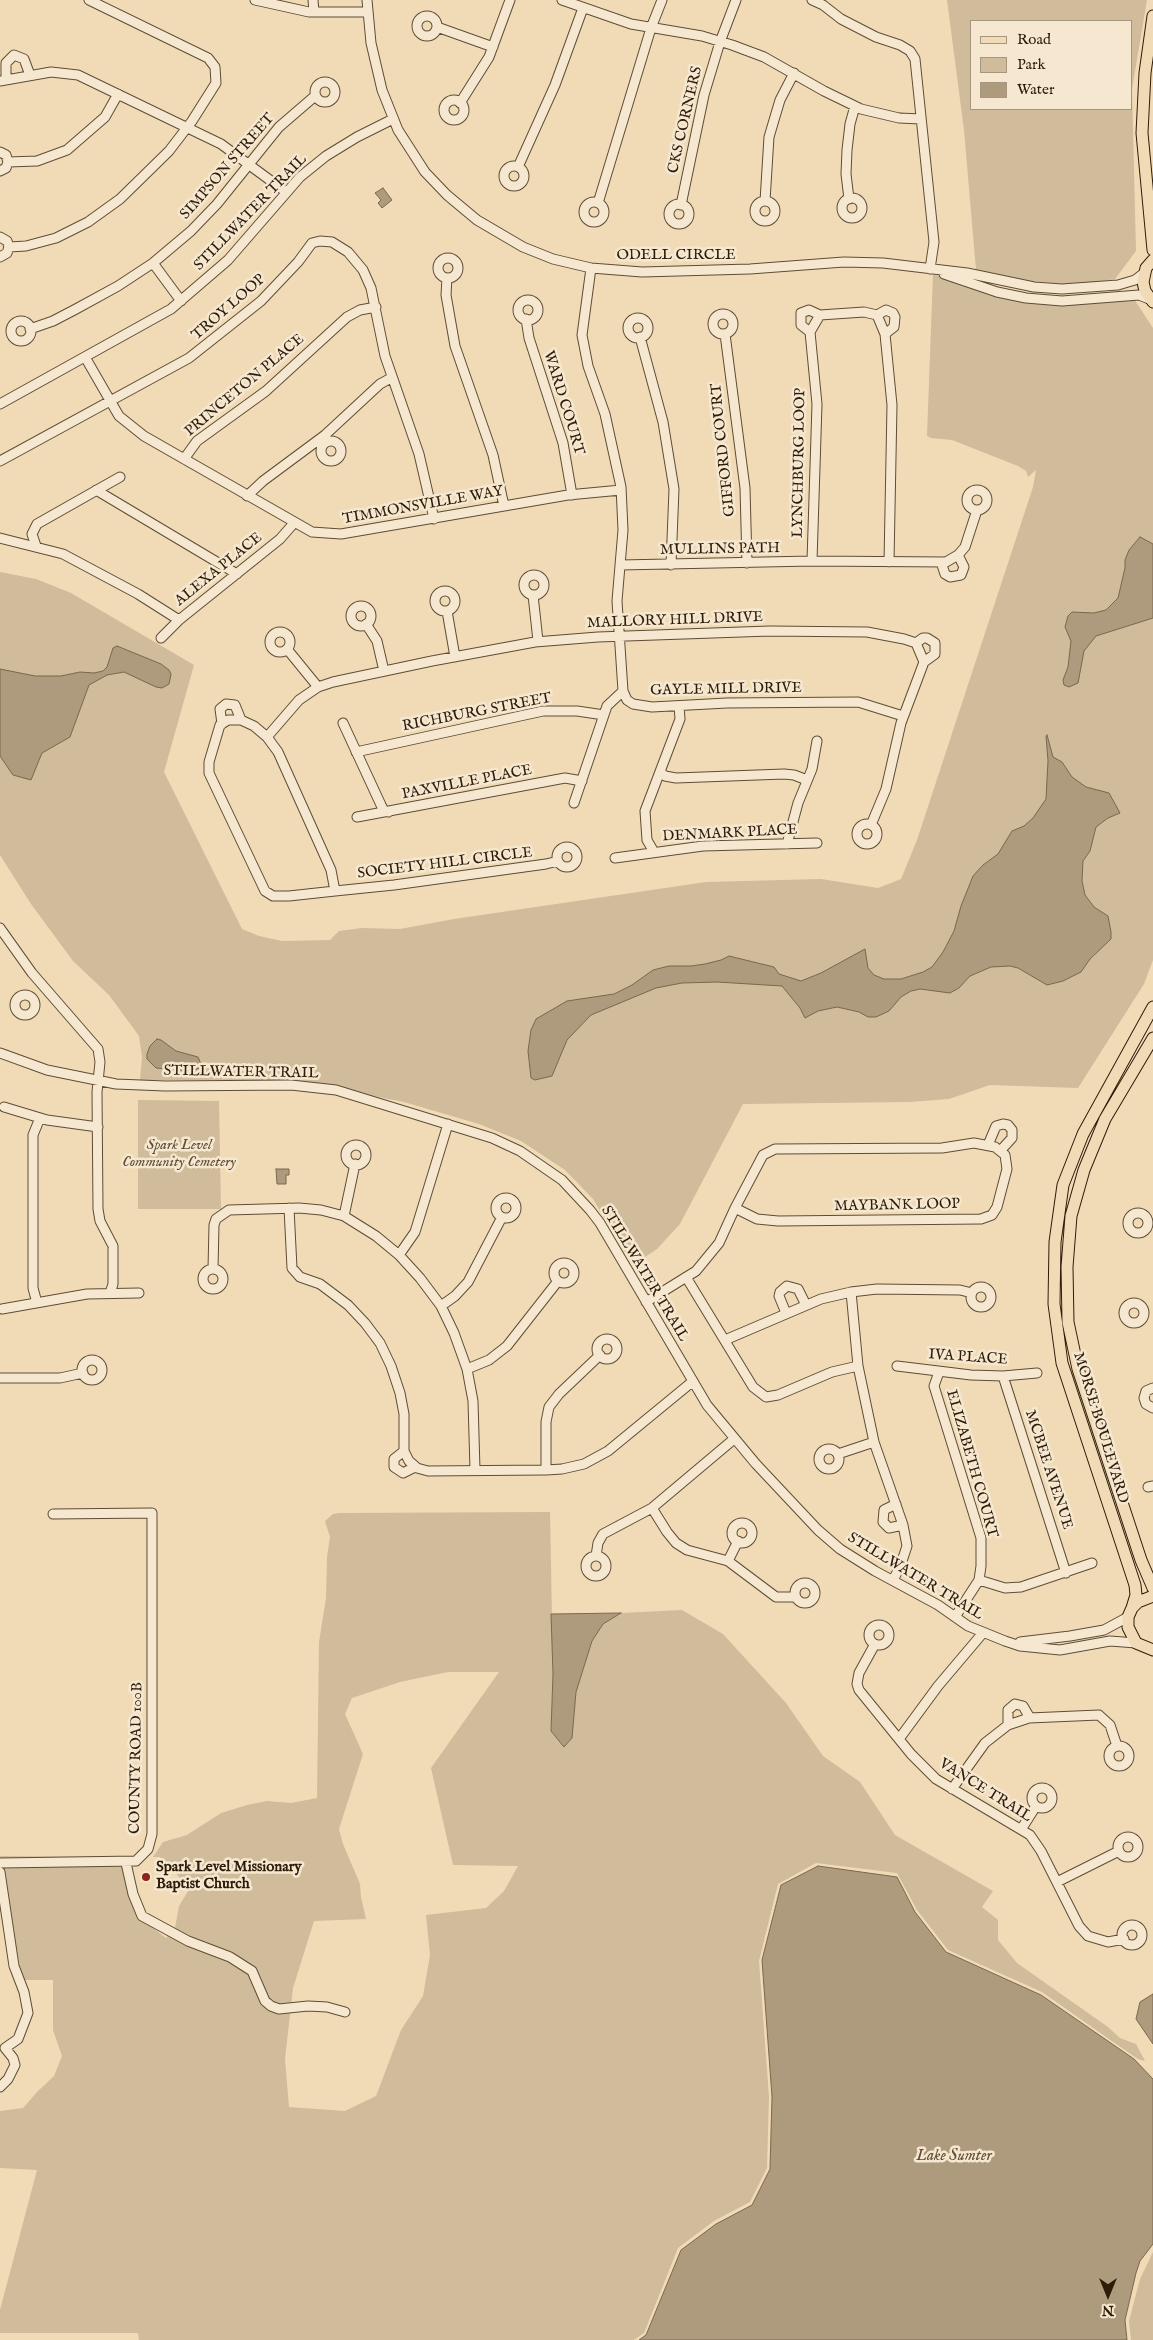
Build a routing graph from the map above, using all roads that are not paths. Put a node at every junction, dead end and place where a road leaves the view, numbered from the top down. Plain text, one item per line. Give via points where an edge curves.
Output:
1 (89, 0) edge
2 (255, 0) edge
3 (313, 0) edge
4 (367, 0) edge
5 (510, 0) edge
6 (562, 0) edge
7 (662, 0) edge
8 (736, 0) edge
9 (812, 0) edge
10 (583, 8) junction
11 (314, 12) junction
12 (368, 12) junction
13 (1153, 16) edge
14 (437, 27) dead end
15 (651, 28) junction
16 (720, 42) junction
17 (493, 46) junction
18 (794, 73) junction
19 (30, 75) junction
20 (3, 81) edge
21 (118, 94) junction
22 (315, 96) dead end
23 (460, 102) dead end
24 (856, 106) junction
25 (921, 118) junction
26 (393, 119) junction
27 (188, 127) junction
28 (0, 152) edge
29 (8, 162) junction
30 (249, 163) junction
31 (518, 167) dead end
32 (0, 171) edge
33 (286, 192) junction
34 (849, 199) dead end
35 (765, 201) dead end
36 (598, 203) dead end
37 (681, 205) dead end
38 (0, 237) edge
39 (9, 247) junction
40 (1153, 250) edge
41 (0, 257) edge
42 (154, 263) junction
43 (1149, 265) edge
44 (591, 268) junction
45 (930, 269) junction
46 (447, 278) dead end
47 (1151, 300) edge
48 (181, 301) junction
49 (376, 307) junction
50 (877, 315) junction
51 (820, 316) junction
52 (526, 319) dead end
53 (30, 329) dead end
54 (810, 332) junction
55 (725, 334) dead end
56 (885, 334) junction
57 (640, 337) dead end
58 (85, 357) junction
59 (391, 378) junction
60 (110, 401) junction
61 (0, 404) edge
62 (184, 459) junction
63 (0, 461) edge
64 (120, 477) dead end
65 (96, 490) junction
66 (621, 490) junction
67 (572, 495) junction
68 (247, 496) junction
69 (504, 506) junction
70 (977, 510) dead end
71 (434, 519) junction
72 (294, 523) junction
73 (0, 538) edge
74 (36, 546) junction
75 (958, 555) junction
76 (812, 561) junction
77 (889, 562) junction
78 (941, 562) junction
79 (747, 563) junction
80 (620, 565) junction
81 (671, 565) junction
82 (237, 574) junction
83 (533, 595) dead end
84 (447, 611) dead end
85 (180, 620) junction
86 (366, 624) dead end
87 (619, 636) junction
88 (161, 638) dead end
89 (538, 642) junction
90 (916, 643) junction
91 (287, 649) dead end
92 (455, 657) junction
93 (924, 662) junction
94 (384, 671) junction
95 (318, 687) junction
96 (623, 691) junction
97 (679, 706) junction
98 (604, 715) junction
99 (904, 716) junction
100 (242, 720) junction
101 (343, 723) dead end
102 (222, 724) junction
103 (267, 737) junction
104 (817, 741) dead end
105 (356, 752) junction
106 (660, 772) junction
107 (807, 780) junction
108 (582, 781) junction
109 (574, 803) dead end
110 (389, 812) junction
111 (357, 817) dead end
112 (871, 825) dead end
113 (817, 843) dead end
114 (787, 844) junction
115 (654, 852) junction
116 (615, 858) dead end
117 (558, 861) dead end
118 (334, 891) junction
119 (0, 928) edge
120 (45, 988) junction
121 (33, 998) dead end
122 (1153, 1007) edge
123 (1153, 1038) edge
124 (0, 1053) edge
125 (98, 1081) junction
126 (4, 1107) dead end
127 (40, 1118) junction
128 (448, 1124) junction
129 (98, 1127) junction
130 (988, 1144) junction
131 (1001, 1150) junction
132 (355, 1164) dead end
133 (289, 1208) junction
134 (735, 1208) junction
135 (344, 1216) junction
136 (502, 1217) dead end
137 (399, 1255) junction
138 (213, 1269) dead end
139 (686, 1277) junction
140 (558, 1281) dead end
141 (851, 1292) junction
142 (110, 1293) junction
143 (139, 1293) dead end
144 (972, 1293) dead end
145 (646, 1302) junction
146 (37, 1303) junction
147 (806, 1305) junction
148 (441, 1306) junction
149 (2, 1309) dead end
150 (786, 1313) junction
151 (725, 1340) junction
152 (600, 1356) dead end
153 (858, 1366) junction
154 (897, 1366) dead end
155 (468, 1369) junction
156 (939, 1372) junction
157 (82, 1373) dead end
158 (1037, 1373) dead end
159 (1003, 1376) junction
160 (0, 1378) edge
161 (692, 1382) junction
162 (1153, 1388) edge
163 (1153, 1408) edge
164 (734, 1439) junction
165 (874, 1442) junction
166 (404, 1451) junction
167 (838, 1454) dead end
168 (415, 1468) junction
169 (475, 1470) junction
170 (546, 1470) junction
171 (896, 1504) junction
172 (652, 1508) junction
173 (53, 1514) dead end
174 (904, 1525) junction
175 (738, 1541) dead end
176 (596, 1556) dead end
177 (728, 1561) junction
178 (1092, 1563) dead end
179 (1066, 1573) junction
180 (892, 1580) junction
181 (979, 1580) junction
182 (1153, 1588) edge
183 (796, 1596) dead end
184 (1153, 1596) edge
185 (1130, 1613) junction
186 (955, 1617) junction
187 (982, 1634) junction
188 (1004, 1641) junction
189 (874, 1644) dead end
190 (1138, 1645) junction
191 (1153, 1650) edge
192 (1153, 1656) edge
193 (1030, 1718) junction
194 (1008, 1725) junction
195 (899, 1739) junction
196 (1116, 1746) dead end
197 (952, 1789) junction
198 (1036, 1806) dead end
199 (1022, 1828) junction
200 (1119, 1851) dead end
201 (0, 1863) edge
202 (126, 1863) junction
203 (0, 1872) edge
204 (1057, 1882) junction
205 (1124, 1939) dead end
206 (345, 2012) dead end
207 (2, 2048) edge
208 (0, 2088) edge

1 - 27 street via 212,61 217,73 216,83
2 - 11 street
3 - 11 street
4 - 12 street, ODELL CIRCLE
5 - 17 street
6 - 10 street
7 - 15 street
8 - 16 street, CKS CORNERS
9 - 25 street via 840,20 910,51 915,58
10 - 15 street
10 - 31 street via 555,84
11 - 12 street
12 - 26 street, ODELL CIRCLE via 376,68
13 - 40 main road via 1142,106
14 - 17 street
15 - 16 street
15 - 36 street
16 - 18 street
16 - 37 street, CKS CORNERS via 704,95
17 - 23 street via 476,80
18 - 24 street
18 - 35 street via 780,100 769,137
19 - 20 street
19 - 20 street via 24,59 14,55 6,63
19 - 21 street via 69,73
21 - 27 street
21 - 29 street via 105,117 67,150 37,161
22 - 30 street, SIMPSON STREET via 279,126
24 - 25 street via 899,118
24 - 34 street via 847,150
25 - 45 street via 934,242
26 - 33 street, STILLWATER TRAIL via 356,136 326,156
26 - 44 street, ODELL CIRCLE via 425,172 477,220 523,247 553,259
27 - 30 street
27 - 39 street via 149,173 104,211 56,238
28 - 29 street via 6,155
29 - 32 street
30 - 33 street
30 - 42 street, SIMPSON STREET via 205,217
33 - 48 street, STILLWATER TRAIL via 228,260
38 - 39 street via 7,241
39 - 41 street via 8,253
40 - 43 main road
42 - 48 street
42 - 53 street, SIMPSON STREET via 76,309
43 - 45 street, ODELL CIRCLE via 1135,280 1118,285 1062,289
43 - 47 main road via 1143,282
44 - 45 street, ODELL CIRCLE via 642,272 750,270 844,262
44 - 66 street via 583,318 584,350 605,414
45 - 47 street, ODELL CIRCLE via 997,292 1026,298 1062,301 1139,295
46 - 69 street via 446,295 455,346 493,455
48 - 58 street, STILLWATER TRAIL
49 - 59 street, TROY LOOP
49 - 60 street, TROY LOOP via 363,270 348,252 332,242 312,243 261,302 232,327 189,358
49 - 62 street, PRINCETON PLACE via 347,317 266,391 196,441
50 - 51 street via 864,312
50 - 56 street
50 - 56 street via 886,310 895,317 893,329
51 - 54 street
51 - 54 street, LYNCHBURG LOOP via 809,310 801,313 800,325
52 - 67 street, WARD COURT via 529,338 563,443
54 - 76 street, LYNCHBURG LOOP via 817,404
55 - 79 street, GIFFORD COURT via 745,488
56 - 77 street via 892,406
57 - 81 street via 663,422 674,489
58 - 60 street, TIMMONSVILLE WAY
58 - 61 street, STILLWATER TRAIL
59 - 68 street via 380,384 323,441 263,481
59 - 71 street, TROY LOOP via 419,454
60 - 62 street, TIMMONSVILLE WAY via 119,416 138,431
60 - 63 street, TROY LOOP
62 - 68 street, TIMMONSVILLE WAY
64 - 65 street
65 - 74 street via 37,524 32,534
65 - 82 street
66 - 67 street, TIMMONSVILLE WAY
66 - 80 street via 623,530
67 - 69 street, TIMMONSVILLE WAY
68 - 72 street, TIMMONSVILLE WAY
69 - 71 street, TIMMONSVILLE WAY
70 - 75 street via 965,547
71 - 72 street, TIMMONSVILLE WAY via 341,534 312,532
72 - 82 street, ALEXA PLACE via 280,539
73 - 74 street
74 - 85 street via 63,554
75 - 78 street, MULLINS PATH
75 - 78 street via 964,567 960,575 950,577 945,574
76 - 77 street, MULLINS PATH
76 - 79 street, MULLINS PATH
77 - 78 street, MULLINS PATH
79 - 81 street, MULLINS PATH
80 - 81 street, MULLINS PATH
80 - 87 street via 617,595
82 - 85 street, ALEXA PLACE
83 - 89 street
84 - 92 street
85 - 88 street, ALEXA PLACE
86 - 94 street via 377,642
87 - 89 street, MALLORY HILL DRIVE
87 - 90 street, MALLORY HILL DRIVE via 770,631 867,632
87 - 96 street
89 - 92 street, MALLORY HILL DRIVE
90 - 93 street
90 - 93 street, MALLORY HILL DRIVE via 927,638 935,643 935,654
91 - 95 street
92 - 94 street, MALLORY HILL DRIVE
93 - 99 street
94 - 95 street, MALLORY HILL DRIVE
95 - 103 street, MALLORY HILL DRIVE via 298,700
96 - 97 street, GAYLE MILL DRIVE via 633,704
96 - 98 street via 611,700
97 - 99 street, GAYLE MILL DRIVE via 858,702
97 - 106 street via 680,719
98 - 105 street, RICHBURG STREET via 543,711
98 - 108 street
99 - 112 street via 886,789
100 - 102 street via 228,720
100 - 102 street, SOCIETY HILL CIRCLE via 235,705 226,704 220,709
100 - 103 street, SOCIETY HILL CIRCLE
101 - 105 street
102 - 118 street, SOCIETY HILL CIRCLE via 209,762 209,773 264,890 273,896
103 - 118 street, SOCIETY HILL CIRCLE via 278,752 331,870
104 - 107 street
105 - 110 street via 384,811
106 - 107 street via 676,778 794,774
106 - 115 street via 645,811 646,840
107 - 114 street
108 - 109 street
108 - 110 street, PAXVILLE PLACE via 565,778
110 - 111 street, PAXVILLE PLACE
113 - 114 street, DENMARK PLACE
114 - 115 street, DENMARK PLACE via 703,846
115 - 116 street, DENMARK PLACE
117 - 118 street, SOCIETY HILL CIRCLE
119 - 120 street
120 - 121 street
120 - 125 street via 96,1044 100,1056
122 - 185 main road, MORSE BOULEVARD via 1083,1134 1063,1185 1055,1242 1054,1304 1062,1363 1135,1585 1136,1595
123 - 182 main road, MORSE BOULEVARD via 1105,1119 1084,1170 1071,1216 1067,1267 1068,1322 1078,1370
124 - 125 street, STILLWATER TRAIL via 47,1070
125 - 128 street, STILLWATER TRAIL via 165,1086 313,1086 359,1096
125 - 129 street
126 - 127 street
127 - 129 street
127 - 146 street via 34,1135 34,1288
128 - 137 street via 415,1232
128 - 145 street, STILLWATER TRAIL via 520,1151 562,1180 600,1223
129 - 142 street via 98,1216 112,1241 114,1253
130 - 131 street
130 - 131 street via 996,1126 1008,1125 1012,1138
130 - 134 street via 942,1148 775,1149 763,1155
131 - 134 street, MAYBANK LOOP via 1007,1169 997,1207 992,1215 981,1219 778,1221 757,1219
132 - 135 street
133 - 135 street via 310,1208
133 - 138 street via 235,1208 216,1219
133 - 166 street via 290,1258 294,1271 300,1277 325,1287 348,1305 386,1354 402,1405
134 - 139 street via 719,1243 696,1271
135 - 137 street
136 - 148 street via 468,1282
137 - 148 street
139 - 145 street
139 - 151 street
140 - 155 street via 506,1346 489,1360
141 - 144 street via 877,1289
141 - 147 street
141 - 153 street
142 - 143 street
142 - 146 street via 81,1294
145 - 161 street, STILLWATER TRAIL
146 - 149 street
147 - 150 street
147 - 150 street via 798,1289 787,1286 779,1296
148 - 155 street
150 - 151 street
151 - 153 street via 753,1388 766,1397 778,1396 832,1372
152 - 170 street via 558,1394 549,1407
153 - 165 street
154 - 156 street, IVA PLACE
155 - 169 street via 474,1417
156 - 159 street, IVA PLACE
156 - 181 street, ELIZABETH COURT via 934,1386 981,1538
157 - 160 street via 60,1378
158 - 159 street, IVA PLACE
159 - 179 street, MCBEE AVENUE
161 - 164 street, STILLWATER TRAIL
161 - 170 street via 600,1457 573,1467
162 - 163 street via 1146,1391 1144,1398 1146,1404
164 - 172 street
164 - 180 street, STILLWATER TRAIL via 818,1530 840,1549
165 - 167 street
165 - 171 street
166 - 168 street
166 - 168 street via 394,1460 394,1467 403,1473
168 - 169 street via 428,1471
169 - 170 street
171 - 174 street
171 - 174 street via 884,1510 883,1522 889,1528
172 - 176 street via 603,1534
172 - 177 street via 676,1543 687,1550
173 - 202 street, COUNTY ROAD 100B via 152,1513 152,1834 148,1849 142,1856
174 - 180 street via 907,1546
175 - 177 street
177 - 183 street via 776,1597
178 - 179 street
179 - 181 street via 1013,1588
180 - 186 street, STILLWATER TRAIL
181 - 186 street, ELIZABETH COURT
184 - 185 main road via 1138,1602
185 - 188 street, STILLWATER TRAIL via 1114,1627 1096,1632 1032,1641
185 - 190 main road via 1130,1635
186 - 187 street, STILLWATER TRAIL
187 - 188 street, STILLWATER TRAIL
187 - 195 street
188 - 190 street, STILLWATER TRAIL via 1060,1650 1110,1641
189 - 195 street, VANCE TRAIL via 859,1673 858,1684 863,1696
190 - 191 main road
190 - 192 main road
193 - 194 street
193 - 194 street via 1023,1706 1015,1704 1008,1710
193 - 196 street via 1099,1715 1110,1725
194 - 197 street via 985,1743
195 - 197 street, VANCE TRAIL via 923,1768
197 - 199 street, VANCE TRAIL
198 - 199 street
199 - 204 street, VANCE TRAIL via 1035,1840
200 - 204 street
201 - 202 street
202 - 206 street via 142,1916 230,1957 252,1971 265,2001 272,2006 280,2009 326,2007
203 - 207 street via 14,1966 28,2014 18,2039
204 - 205 street, VANCE TRAIL via 1079,1926 1088,1936 1101,1942
207 - 208 street via 13,2058 15,2065

